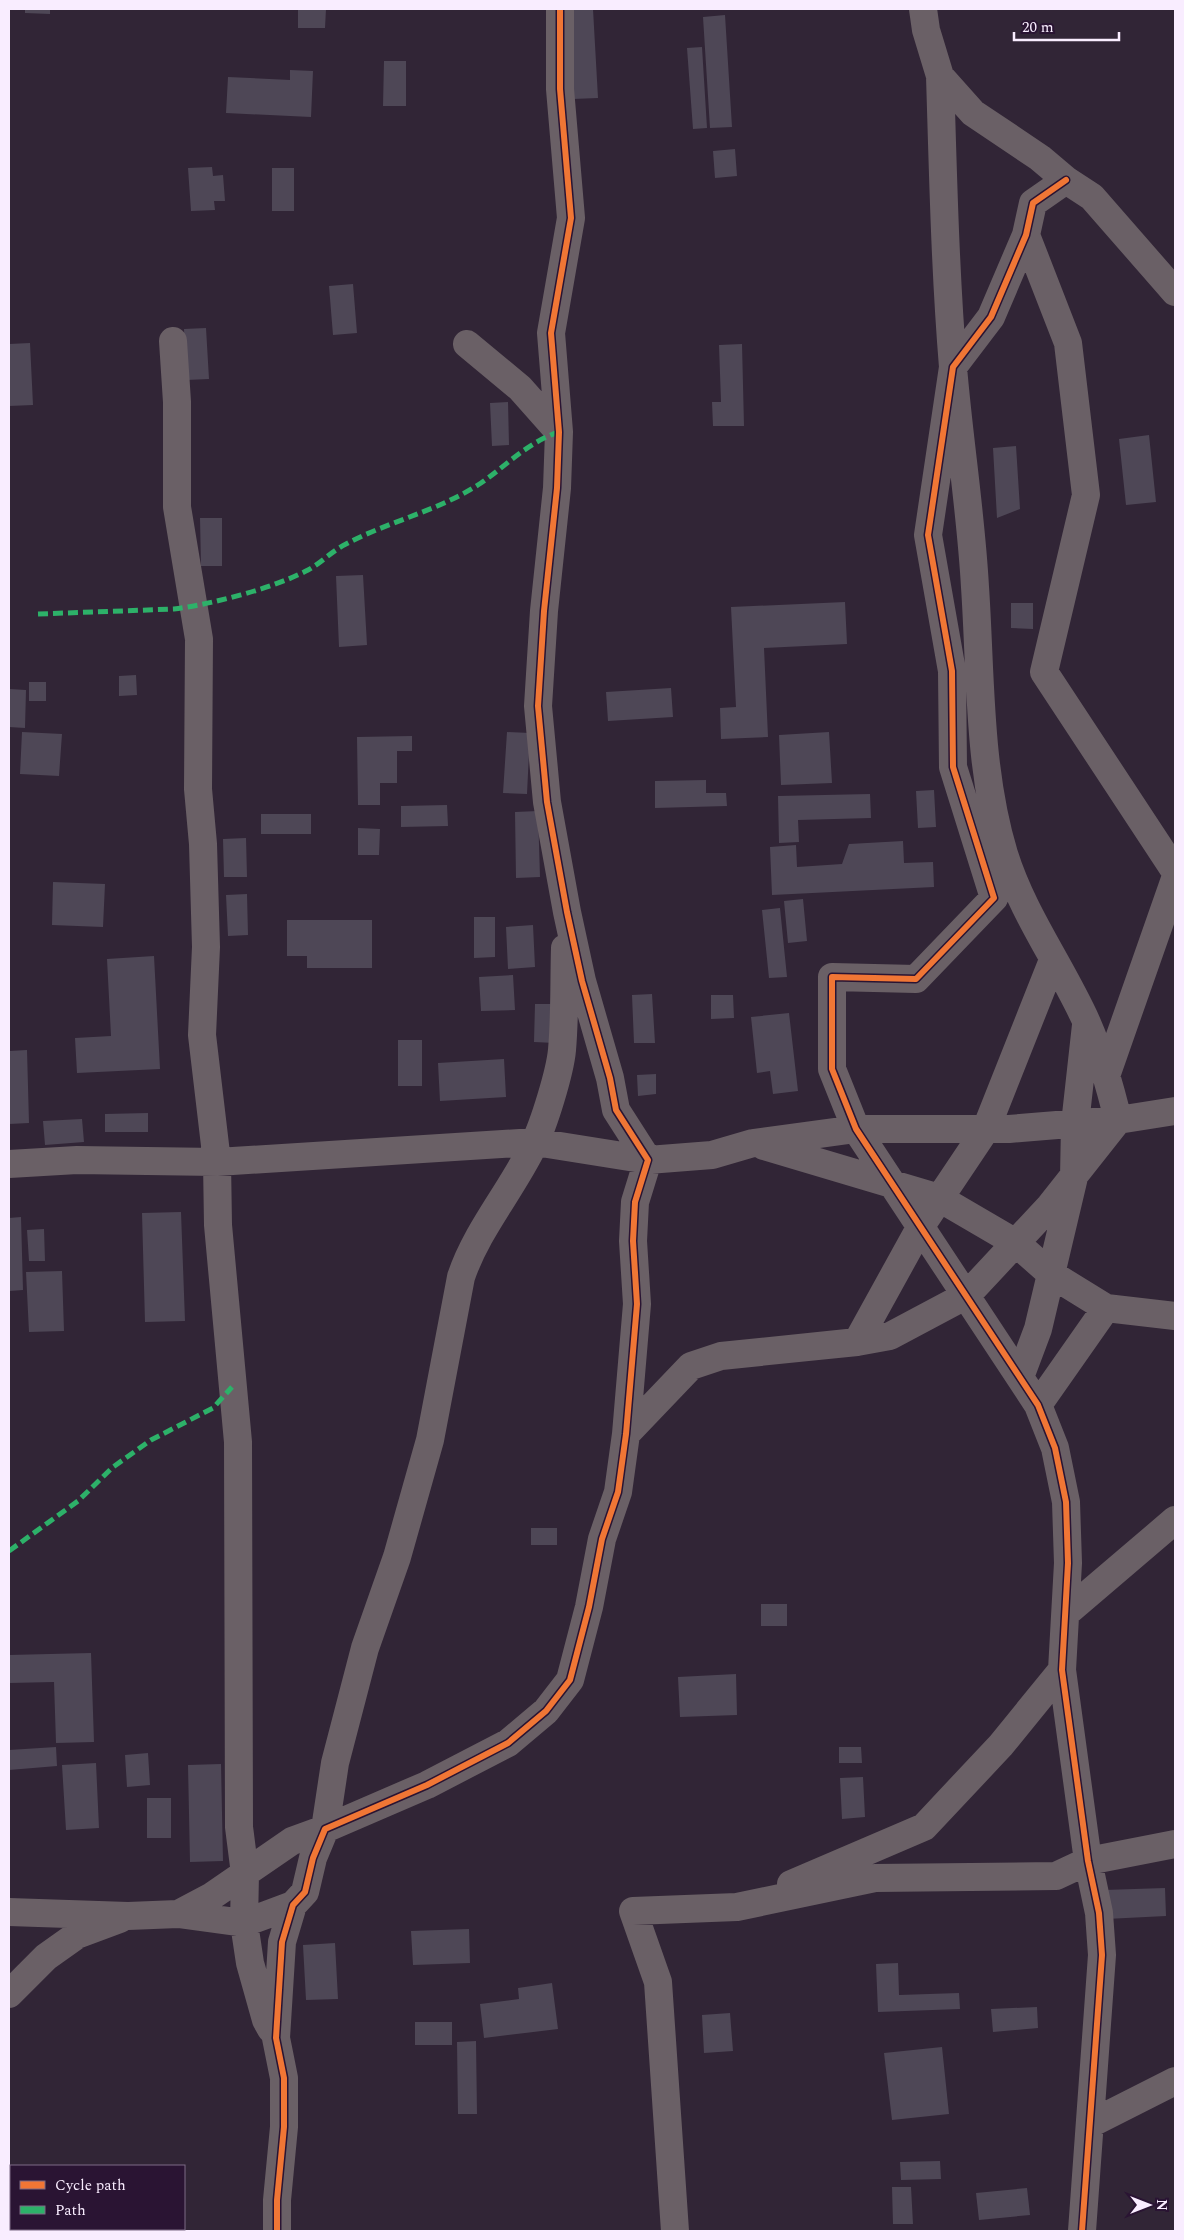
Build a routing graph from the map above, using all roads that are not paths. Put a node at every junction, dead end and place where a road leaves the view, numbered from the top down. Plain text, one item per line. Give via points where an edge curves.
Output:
1 (560, 9) edge
2 (923, 9) edge
3 (940, 76) junction
4 (1066, 180) junction
5 (1026, 235) junction
6 (1175, 292) edge
7 (173, 341) dead end
8 (467, 344) dead end
9 (953, 367) junction
10 (559, 432) junction
11 (1175, 871) edge
12 (1175, 879) edge
13 (567, 912) junction
14 (1053, 960) junction
15 (1086, 1021) junction
16 (1107, 1072) junction
17 (1175, 1111) edge
18 (1118, 1120) junction
19 (1075, 1124) junction
20 (856, 1129) junction
21 (986, 1129) junction
22 (536, 1142) junction
23 (752, 1143) junction
24 (648, 1160) junction
25 (217, 1162) junction
26 (9, 1164) edge
27 (1074, 1177) junction
28 (892, 1183) junction
29 (939, 1198) junction
30 (921, 1226) junction
31 (1016, 1243) junction
32 (1050, 1274) junction
33 (967, 1295) junction
34 (1106, 1308) junction
35 (1175, 1316) edge
36 (857, 1342) junction
37 (1020, 1377) junction
38 (1038, 1405) junction
39 (626, 1434) junction
40 (1175, 1520) edge
41 (1066, 1613) junction
42 (1062, 1670) junction
43 (325, 1829) junction
44 (1175, 1844) edge
45 (1088, 1861) junction
46 (245, 1874) junction
47 (293, 1905) junction
48 (737, 1907) junction
49 (9, 1912) edge
50 (178, 1914) junction
51 (128, 1916) junction
52 (244, 1923) junction
53 (9, 1994) edge
54 (276, 2038) junction
55 (1175, 2081) edge
56 (1090, 2124) junction
57 (277, 2231) edge
58 (675, 2231) edge
59 (1082, 2231) edge

1 - 10 street via 560,89 571,218 551,333
2 - 3 street
3 - 4 street via 973,113 1040,158
3 - 9 street
4 - 5 street via 1033,203
4 - 6 street via 1092,196
5 - 9 street via 991,317
5 - 11 street via 1068,342 1086,495 1044,672
7 - 25 street via 177,402 177,508 199,638 198,789 206,947 202,1035
8 - 10 street via 520,388
9 - 14 street via 975,585 989,789 1004,854 1024,908
9 - 20 street via 928,535 952,671 953,767 994,898 916,979 832,976 832,1068
10 - 13 street via 558,488 544,611 538,706 547,802
12 - 16 street
13 - 22 street via 562,1051 555,1085
13 - 24 street via 616,1110
14 - 15 street
14 - 21 street
15 - 16 street
15 - 19 street
16 - 18 street
17 - 18 street
18 - 19 street
18 - 27 street
19 - 21 street
19 - 27 street
20 - 21 street
20 - 23 street
20 - 28 street
21 - 29 street
22 - 24 street
22 - 25 street
22 - 43 street via 468,1256 461,1277 430,1440 397,1557 365,1648 335,1764
23 - 24 street via 712,1155
23 - 28 street
24 - 39 street via 635,1202 633,1241 637,1304
25 - 26 street via 77,1160
25 - 46 street via 218,1225 238,1442 239,1827
27 - 31 street
27 - 32 street
28 - 29 street
28 - 30 street
29 - 30 street
29 - 31 street
30 - 33 street
30 - 36 street
31 - 32 street
31 - 33 street
32 - 34 street
32 - 37 street via 1038,1330
33 - 36 street via 890,1336
33 - 37 street
34 - 35 street
34 - 38 street
36 - 39 street via 721,1356 691,1366
37 - 38 street
38 - 41 street via 1055,1448 1066,1502
39 - 43 street via 618,1492 602,1539 570,1680 546,1711 508,1743 427,1785
40 - 41 street
41 - 42 street
42 - 45 street
42 - 48 street via 1001,1745 924,1827
43 - 46 street via 292,1841
43 - 47 street via 313,1858 305,1892
44 - 45 street
45 - 48 street via 1056,1876 875,1878
45 - 56 street via 1099,1913 1102,1955
46 - 50 street
46 - 52 street
47 - 52 street
47 - 54 street via 282,1942
48 - 58 street via 633,1911 658,1982
49 - 51 street
50 - 51 street
50 - 52 street
51 - 53 street via 77,1935 46,1957
52 - 54 street via 250,1963 266,2020
54 - 57 street via 284,2078
55 - 56 street
56 - 59 street

